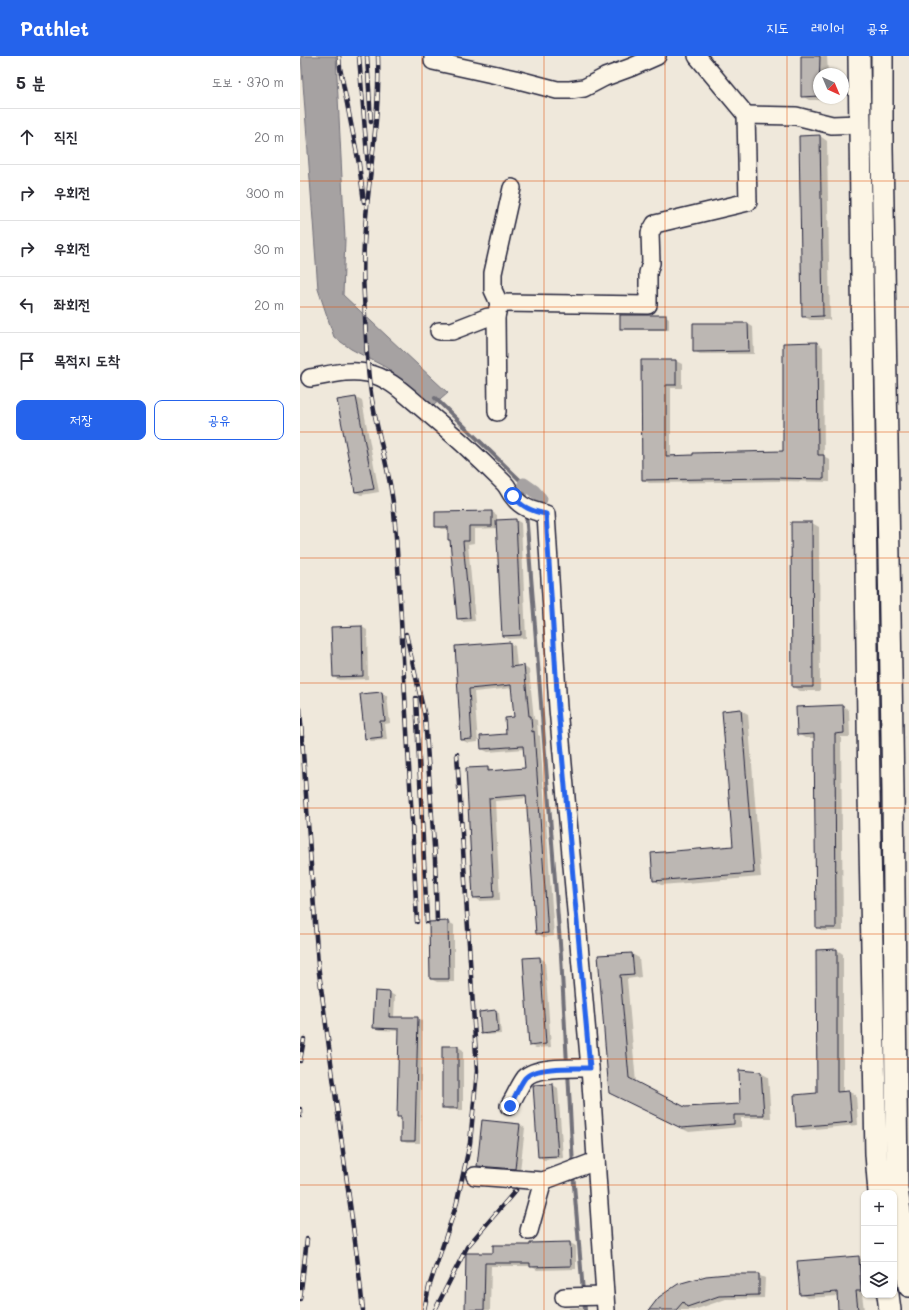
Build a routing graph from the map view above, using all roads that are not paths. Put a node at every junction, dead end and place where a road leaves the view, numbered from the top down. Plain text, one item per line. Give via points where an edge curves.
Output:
1 (433, 56) edge
2 (657, 56) edge
3 (697, 56) edge
4 (859, 56) edge
5 (882, 56) edge
6 (746, 115) junction
7 (859, 124) junction
8 (882, 148) junction
9 (859, 149) junction
10 (512, 188) dead end
11 (497, 310) junction
12 (439, 332) dead end
13 (310, 378) dead end
14 (497, 412) dead end
15 (575, 1068) junction
16 (510, 1106) dead end
17 (592, 1162) junction
18 (475, 1176) dead end
19 (543, 1181) junction
20 (891, 1190) edge
21 (897, 1222) edge
22 (529, 1231) dead end
23 (909, 1286) edge
24 (570, 1297) dead end
25 (888, 1298) edge
26 (603, 1301) edge
27 (890, 1310) edge

1 - 2 street via 433,61 557,90 570,90 584,88
3 - 6 street
4 - 7 main road
5 - 8 main road
6 - 7 street via 796,116 832,125
6 - 11 street via 748,202 656,224 650,233 648,305
7 - 9 main road
8 - 9 street
8 - 20 main road via 893,792
9 - 20 main road via 876,1147
10 - 11 street via 493,273
11 - 12 street via 488,317 452,331
11 - 14 street
13 - 15 street via 356,371 369,373 391,383 465,446 505,484 521,505 534,512 546,514
15 - 16 street via 537,1072 526,1077
15 - 17 street
17 - 19 street
17 - 26 street
18 - 19 street
19 - 22 street
21 - 23 main road
24 - 26 street
25 - 27 main road

